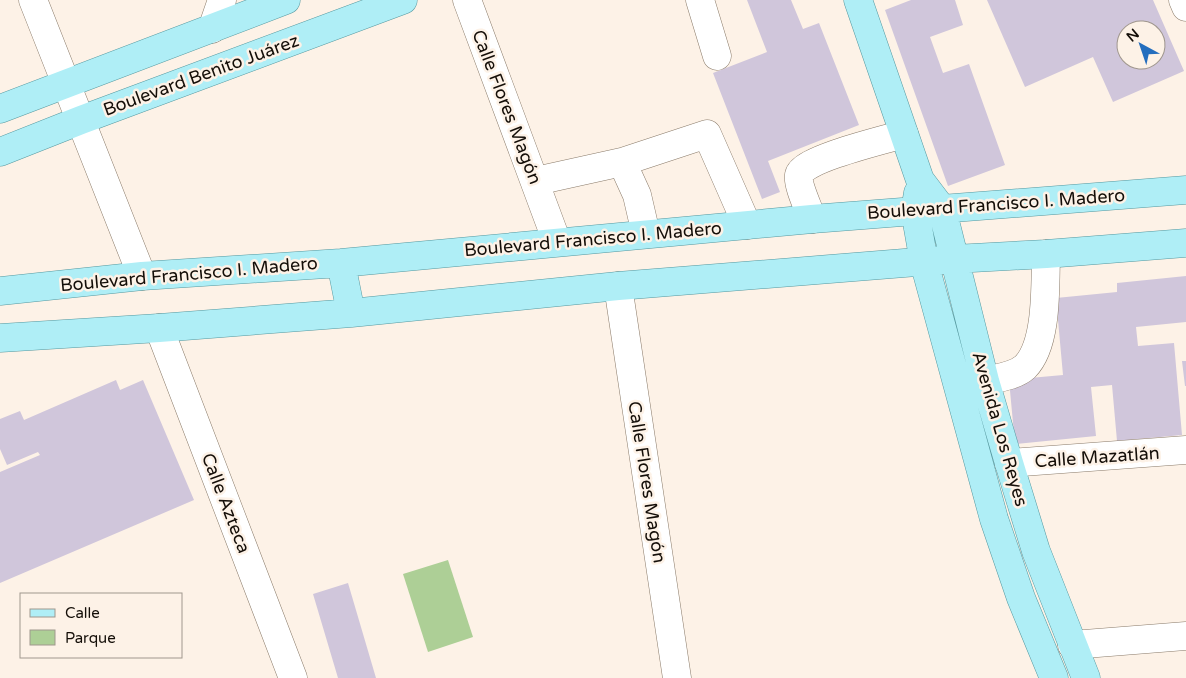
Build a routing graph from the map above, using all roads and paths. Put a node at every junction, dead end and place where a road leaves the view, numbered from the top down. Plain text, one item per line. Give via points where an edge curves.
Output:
1 (33, 0) edge
2 (222, 0) edge
3 (286, 0) edge
4 (403, 0) edge
5 (466, 0) edge
6 (700, 0) edge
7 (858, 0) edge
8 (1183, 0) edge
9 (1186, 7) edge
10 (212, 29) junction
11 (717, 56) dead end
12 (66, 84) junction
13 (0, 109) edge
14 (81, 120) junction
15 (904, 134) junction
16 (0, 152) edge
17 (622, 162) junction
18 (920, 180) junction
19 (536, 181) junction
20 (1186, 190) edge
21 (942, 209) junction
22 (915, 211) junction
23 (812, 219) junction
24 (747, 225) junction
25 (646, 234) junction
26 (557, 242) junction
27 (1186, 243) edge
28 (1046, 254) junction
29 (954, 259) junction
30 (341, 262) junction
31 (924, 262) junction
32 (142, 276) junction
33 (618, 286) junction
34 (0, 291) edge
35 (351, 314) junction
36 (159, 328) junction
37 (0, 338) edge
38 (985, 381) junction
39 (1186, 450) edge
40 (1008, 463) junction
41 (1186, 636) edge
42 (1072, 645) junction
43 (293, 678) edge
44 (677, 678) edge
45 (1054, 678) edge
46 (1086, 678) edge

1 - 12 street
2 - 10 street
3 - 10 main road
4 - 14 main road, Boulevard Benito Juárez
5 - 19 street, Calle Flores Magón
6 - 11 street
7 - 15 main road, Avenida Los Reyes
8 - 9 street
10 - 12 main road
12 - 13 main road
12 - 14 street
14 - 16 main road, Boulevard Benito Juárez
14 - 32 street
15 - 18 main road, Avenida Los Reyes
15 - 23 street via 831,155 803,168 799,174 800,183
17 - 19 street
17 - 24 street via 707,134
17 - 25 street via 637,195
18 - 21 main road, Avenida Los Reyes
18 - 22 main road, Avenida Los Reyes
19 - 26 street, Calle Flores Magón
20 - 21 main road, Boulevard Francisco I. Madero
21 - 22 main road, Boulevard Francisco I. Madero
21 - 29 main road, Avenida Los Reyes
22 - 23 main road, Boulevard Francisco I. Madero
22 - 31 main road, Avenida Los Reyes
23 - 24 main road, Boulevard Francisco I. Madero
24 - 25 main road, Boulevard Francisco I. Madero
25 - 26 main road, Boulevard Francisco I. Madero
26 - 30 main road, Boulevard Francisco I. Madero
27 - 28 main road
28 - 29 main road
28 - 38 street via 1044,314 1034,352 1026,366 1016,373
29 - 31 main road
29 - 38 main road, Avenida Los Reyes
30 - 32 main road, Boulevard Francisco I. Madero
30 - 35 main road
31 - 33 main road
31 - 45 main road, Avenida Los Reyes via 994,519 1021,598
32 - 34 main road, Boulevard Francisco I. Madero
33 - 35 main road
33 - 44 street, Calle Flores Magón
35 - 36 main road
36 - 37 main road
36 - 43 street, Calle Azteca
38 - 40 main road, Avenida Los Reyes
39 - 40 street, Calle Mazatlán
40 - 42 main road, Avenida Los Reyes via 1036,551
41 - 42 street
42 - 46 main road, Avenida Los Reyes

